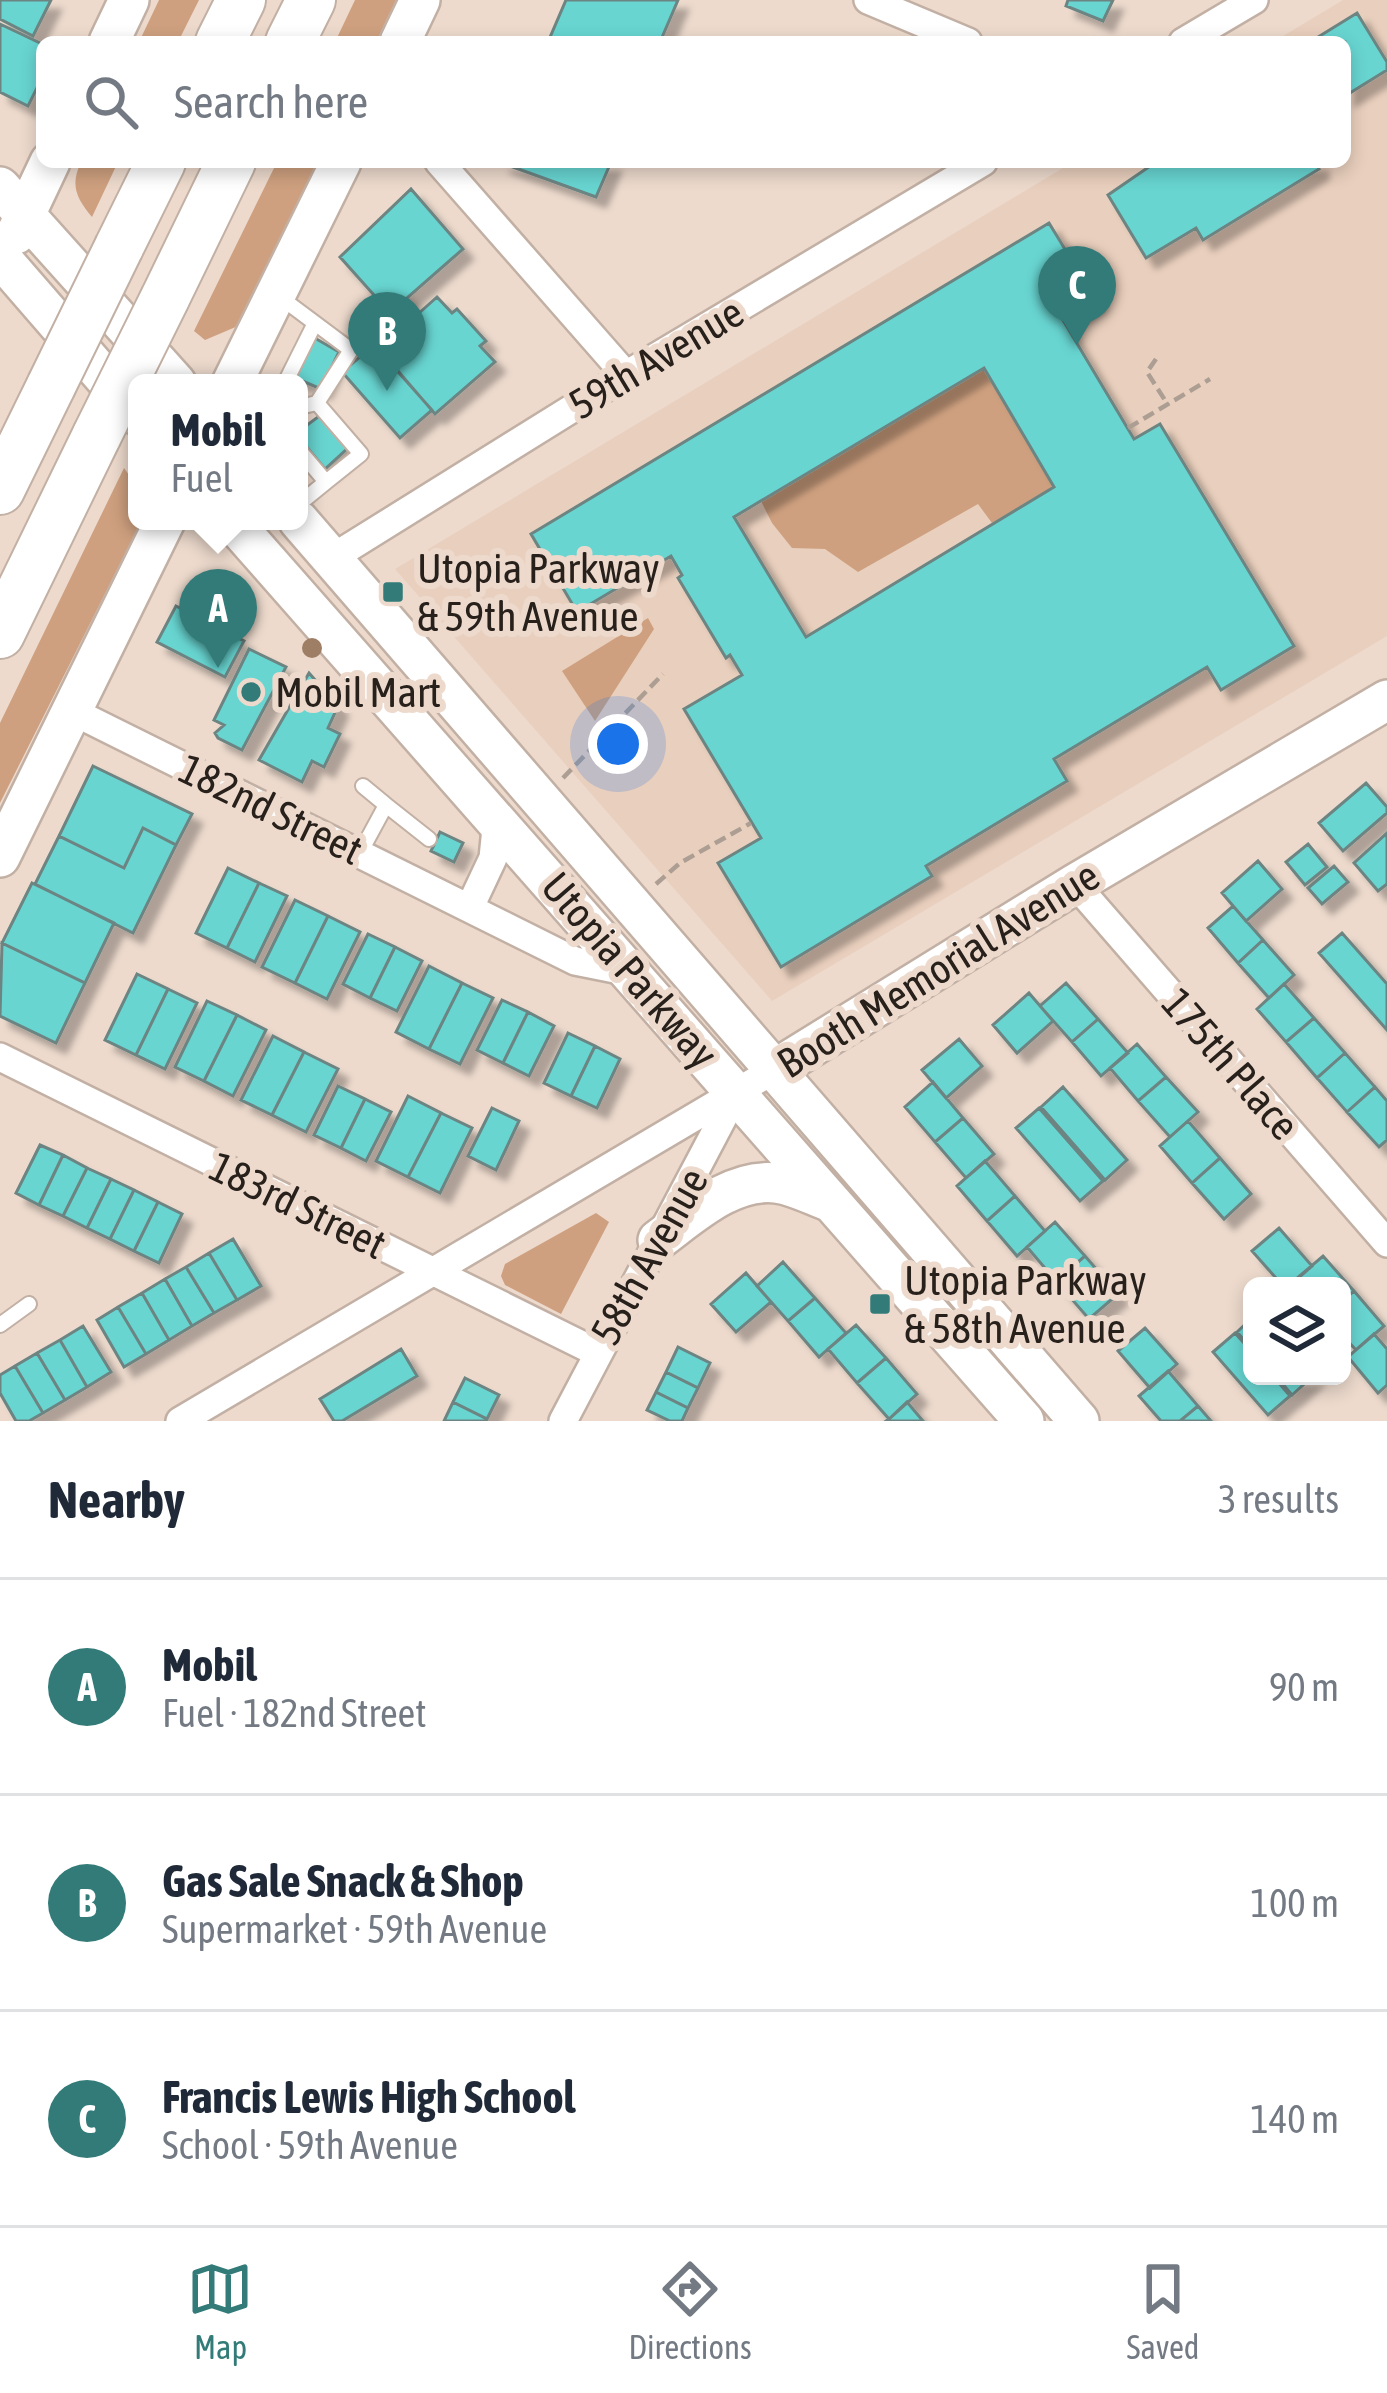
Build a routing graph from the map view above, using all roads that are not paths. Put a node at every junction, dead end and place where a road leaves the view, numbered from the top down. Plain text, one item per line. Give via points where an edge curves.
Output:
1 (241, 0) edge
2 (311, 0) edge
3 (420, 0) edge
4 (868, 0) edge
5 (1254, 0) edge
6 (126, 1) edge
7 (111, 36) edge
8 (223, 36) edge
9 (293, 36) edge
10 (403, 36) edge
11 (954, 36) edge
12 (1194, 36) edge
13 (44, 168) edge
14 (158, 168) edge
15 (228, 168) edge
16 (338, 168) edge
17 (445, 168) edge
18 (972, 168) edge
19 (12, 201) edge
20 (1, 261) edge
21 (276, 294) junction
22 (315, 323) junction
23 (136, 374) edge
24 (168, 374) edge
25 (242, 374) edge
26 (290, 374) edge
27 (626, 375) junction
28 (128, 396) edge
29 (316, 403) junction
30 (308, 405) edge
31 (117, 425) edge
32 (308, 461) edge
33 (326, 482) junction
34 (0, 490) edge
35 (308, 497) edge
36 (161, 530) edge
37 (240, 530) edge
38 (307, 530) edge
39 (332, 558) junction
40 (0, 634) edge
41 (72, 711) junction
42 (1381, 712) edge
43 (363, 786) dead end
44 (386, 805) junction
45 (497, 818) junction
46 (429, 839) dead end
47 (360, 853) junction
48 (0, 857) edge
49 (1076, 884) junction
50 (470, 907) junction
51 (630, 972) junction
52 (0, 1058) edge
53 (774, 1070) junction
54 (737, 1091) junction
55 (835, 1204) junction
56 (658, 1240) junction
57 (1387, 1244) edge
58 (430, 1270) junction
59 (28, 1304) dead end
60 (0, 1325) edge
61 (596, 1352) junction
62 (179, 1421) edge
63 (563, 1421) edge
64 (1024, 1421) edge
65 (1079, 1421) edge

1 - 8 highway
2 - 9 highway
3 - 10 main road
4 - 11 street
5 - 12 street
6 - 7 main road
13 - 19 main road
14 - 34 highway, bridge
15 - 23 highway, bridge
16 - 21 main road
17 - 27 street
18 - 27 street, 59th Avenue
19 - 20 main road
19 - 24 main road
20 - 31 main road
21 - 22 lane
21 - 25 main road
22 - 26 lane
22 - 29 lane via 351,350
27 - 39 street, 59th Avenue
28 - 31 highway, bridge
29 - 30 lane
29 - 33 lane via 362,454
31 - 40 highway
32 - 33 lane
33 - 35 lane
36 - 41 main road
37 - 45 main road, Utopia Parkway
38 - 39 main road, Utopia Parkway
39 - 53 main road, Utopia Parkway
41 - 47 street, 182nd Street
41 - 48 main road
42 - 49 main road, Booth Memorial Avenue
43 - 44 lane
44 - 46 lane
44 - 47 lane
45 - 50 street via 493,858
45 - 51 main road, Utopia Parkway
47 - 50 street, 182nd Street
49 - 53 main road, Booth Memorial Avenue
49 - 57 street, 175th Place
50 - 51 street, 182nd Street via 574,961
51 - 54 main road, Utopia Parkway
52 - 58 street, 183rd Street
53 - 54 street, Booth Memorial Avenue
53 - 65 main road, Utopia Parkway
54 - 55 main road, Utopia Parkway
54 - 56 street, 58th Avenue
54 - 58 street, Booth Memorial Avenue
55 - 56 main road via 779,1183 753,1184
55 - 64 main road, Utopia Parkway
56 - 61 street, 58th Avenue
58 - 61 street, 183rd Street
58 - 62 street, Booth Memorial Avenue
59 - 60 lane
61 - 63 street, 58th Avenue

